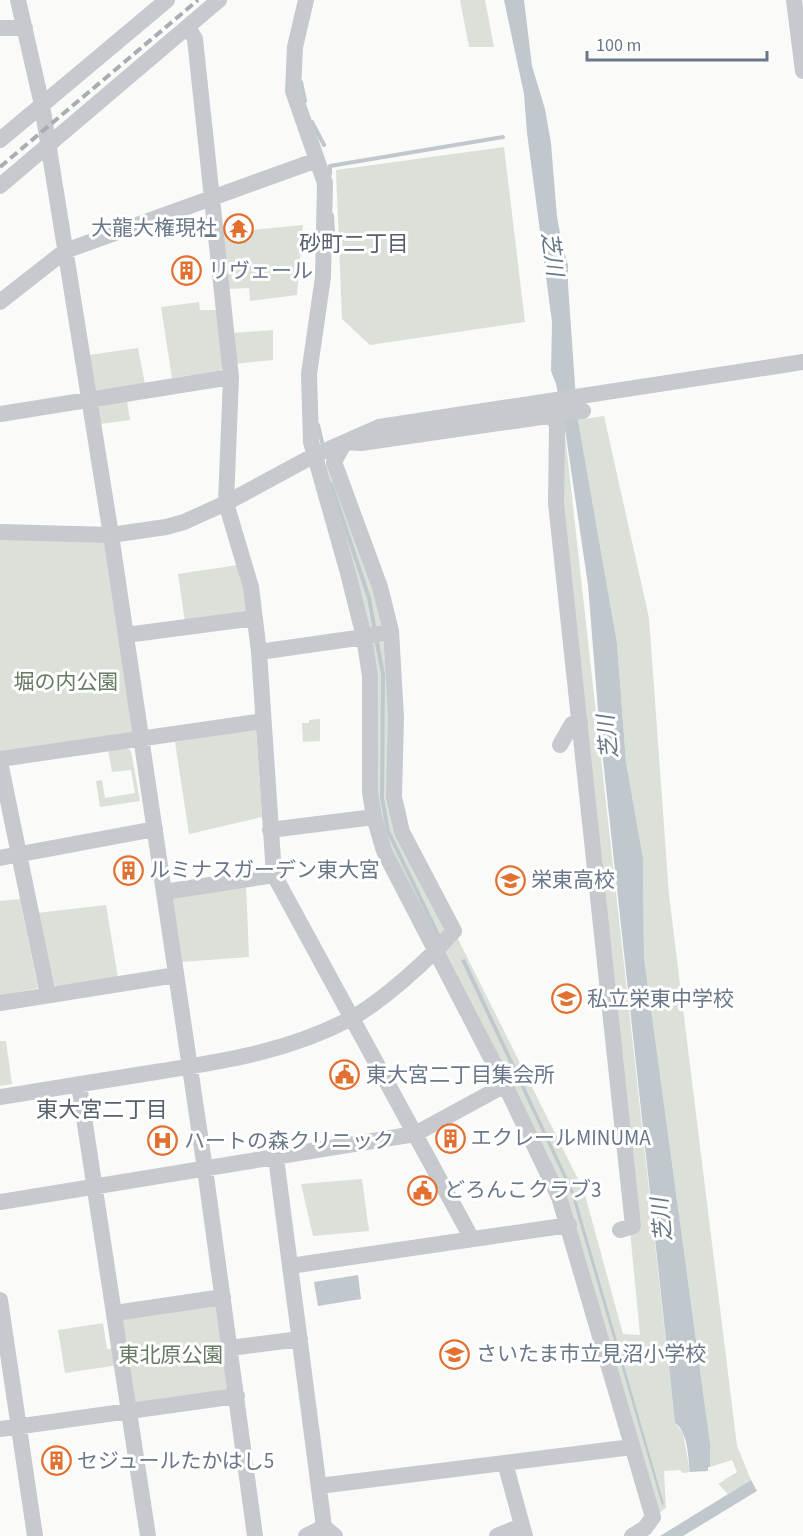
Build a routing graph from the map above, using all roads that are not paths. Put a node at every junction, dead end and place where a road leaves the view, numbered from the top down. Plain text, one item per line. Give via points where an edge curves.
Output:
1 (18, 0) edge
2 (167, 0) edge
3 (219, 0) edge
4 (306, 0) edge
5 (794, 0) edge
6 (188, 27) junction
7 (0, 28) edge
8 (25, 28) junction
9 (803, 72) edge
10 (42, 105) junction
11 (0, 140) edge
12 (48, 144) junction
13 (317, 160) junction
14 (0, 186) edge
15 (212, 198) junction
16 (65, 251) junction
17 (0, 303) edge
18 (803, 362) edge
19 (231, 377) junction
20 (89, 400) junction
21 (583, 411) dead end
22 (0, 414) edge
23 (556, 415) junction
24 (345, 442) junction
25 (320, 453) junction
26 (226, 503) junction
27 (0, 532) edge
28 (111, 535) junction
29 (255, 618) junction
30 (391, 631) junction
31 (126, 635) junction
32 (369, 636) junction
33 (259, 652) junction
34 (263, 721) junction
35 (580, 722) junction
36 (141, 739) junction
37 (560, 745) dead end
38 (0, 760) edge
39 (374, 817) junction
40 (155, 829) junction
41 (270, 830) junction
42 (19, 854) junction
43 (0, 858) edge
44 (274, 875) junction
45 (164, 892) junction
46 (436, 951) junction
47 (176, 975) junction
48 (48, 995) junction
49 (0, 1003) edge
50 (352, 1018) junction
51 (190, 1066) junction
52 (79, 1084) junction
53 (505, 1085) junction
54 (0, 1097) edge
55 (415, 1134) junction
56 (276, 1158) junction
57 (205, 1169) junction
58 (96, 1186) junction
59 (0, 1202) edge
60 (569, 1225) junction
61 (620, 1230) dead end
62 (472, 1239) junction
63 (290, 1266) junction
64 (223, 1297) junction
65 (0, 1300) edge
66 (115, 1313) junction
67 (300, 1339) junction
68 (230, 1348) junction
69 (237, 1396) junction
70 (130, 1411) junction
71 (19, 1426) junction
72 (0, 1429) edge
73 (632, 1447) junction
74 (505, 1463) junction
75 (319, 1486) junction
76 (523, 1531) edge
77 (330, 1532) edge
78 (35, 1536) edge
79 (148, 1536) edge
80 (255, 1536) edge
81 (306, 1536) edge
82 (497, 1536) edge
83 (632, 1536) edge

1 - 8 street
2 - 10 street
3 - 6 street
4 - 13 street via 295,47 293,91
5 - 9 street
6 - 12 street
6 - 15 street via 195,39
7 - 8 street
8 - 10 street
10 - 11 street
10 - 12 street
12 - 14 street
12 - 16 street
13 - 15 street
13 - 25 street via 325,183 324,278 309,374 311,442
15 - 16 street
15 - 19 street
16 - 17 street
16 - 20 street
18 - 24 street via 397,423
19 - 20 street
19 - 26 street
20 - 22 street
20 - 28 street
21 - 23 street
23 - 24 street via 361,443
23 - 35 street via 556,503
24 - 25 street
24 - 30 street via 333,462 380,587
25 - 26 street
25 - 32 street via 348,573
26 - 28 street via 184,522
26 - 29 street via 251,587
27 - 28 street
28 - 31 street
29 - 31 street
29 - 33 street
30 - 32 street
30 - 46 street via 397,814 402,832 454,931
31 - 36 street
32 - 33 street
32 - 39 street via 370,781
33 - 34 street
34 - 36 street
34 - 41 street
35 - 37 street via 572,724
35 - 61 street via 633,1216 633,1226
36 - 38 street
36 - 40 street
38 - 42 street
39 - 41 street
39 - 46 street via 384,851
40 - 42 street
40 - 45 street
41 - 44 street
42 - 43 street
42 - 48 street
44 - 45 street
44 - 50 street
45 - 47 street
46 - 50 street
46 - 53 street
47 - 48 street
47 - 51 street
48 - 49 street
50 - 51 street via 268,1052
50 - 55 street
51 - 52 street
51 - 57 street
52 - 54 street
52 - 58 street
53 - 55 street
53 - 60 street via 555,1187
55 - 56 street
55 - 62 street
56 - 57 street
56 - 63 street
57 - 58 street
57 - 64 street
58 - 59 street
58 - 66 street
60 - 62 street
60 - 73 street
62 - 63 street
63 - 67 street
64 - 66 street
64 - 68 street
65 - 71 street
66 - 70 street
67 - 68 street
67 - 75 street
68 - 69 street
69 - 70 street
69 - 80 street
70 - 71 street
70 - 79 street
71 - 72 street
71 - 78 street
73 - 74 street
73 - 83 street via 653,1517
74 - 75 street
74 - 76 street
75 - 77 street
76 - 82 street
77 - 81 street

